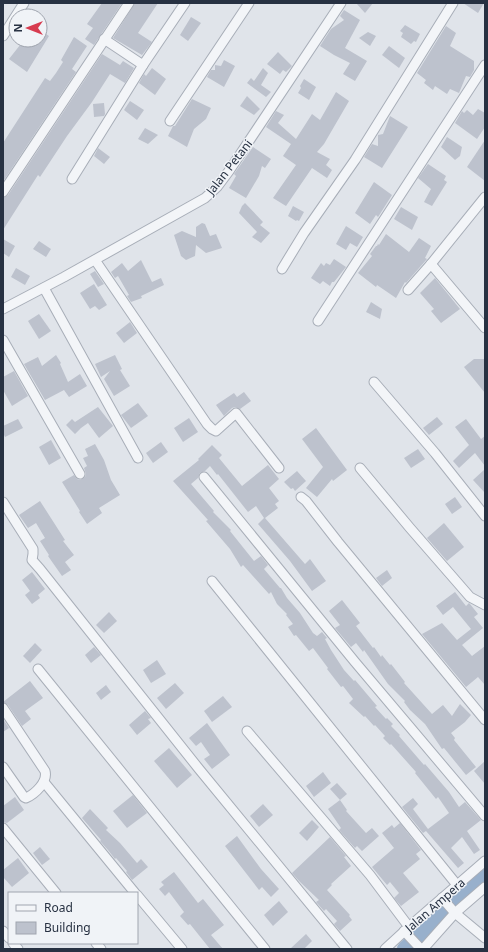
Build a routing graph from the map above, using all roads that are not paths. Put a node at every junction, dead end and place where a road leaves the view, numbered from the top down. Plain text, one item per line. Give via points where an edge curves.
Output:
1 (24, 3) edge
2 (128, 3) edge
3 (186, 3) edge
4 (249, 3) edge
5 (341, 3) edge
6 (453, 3) edge
7 (3, 36) edge
8 (104, 39) junction
9 (485, 64) edge
10 (143, 65) junction
11 (170, 121) dead end
12 (72, 179) dead end
13 (3, 192) edge
14 (485, 197) edge
15 (95, 260) junction
16 (431, 264) junction
17 (282, 269) dead end
18 (44, 288) junction
19 (408, 290) dead end
20 (5, 304) edge
21 (318, 321) dead end
22 (485, 328) edge
23 (3, 340) edge
24 (374, 382) dead end
25 (138, 458) dead end
26 (279, 468) dead end
27 (360, 468) dead end
28 (80, 474) dead end
29 (204, 476) dead end
30 (301, 497) dead end
31 (3, 502) edge
32 (485, 516) edge
33 (212, 581) dead end
34 (485, 605) edge
35 (38, 669) dead end
36 (3, 708) edge
37 (485, 720) edge
38 (247, 731) dead end
39 (3, 767) edge
40 (44, 782) junction
41 (485, 816) edge
42 (3, 828) edge
43 (484, 867) edge
44 (457, 885) junction
45 (485, 887) edge
46 (55, 892) edge
47 (134, 892) edge
48 (138, 896) edge
49 (449, 906) junction
50 (407, 931) junction
51 (485, 938) edge
52 (420, 948) edge
53 (182, 949) edge
54 (265, 949) edge
55 (347, 949) edge
56 (385, 949) edge

1 - 7 street
2 - 8 street
3 - 10 street
4 - 11 street
5 - 15 street, Jalan Petani via 217,187 205,198
6 - 17 street
8 - 10 street
8 - 13 street
9 - 21 street
10 - 12 street
14 - 16 street
15 - 18 street, Jalan Petani
15 - 26 street via 207,424 216,431 236,413
16 - 19 street
16 - 22 street
18 - 20 street, Jalan Petani
18 - 25 street
23 - 28 street
24 - 32 street
27 - 34 street via 470,597
29 - 41 street via 355,662
30 - 37 street
31 - 55 street via 33,549 32,560
33 - 44 street
35 - 54 street
36 - 40 street via 45,771
38 - 50 street via 370,876
39 - 40 street via 24,797 29,797
40 - 47 street
42 - 46 street
43 - 44 street, Jalan Ampera
44 - 49 street, Jalan Ampera
45 - 49 street
48 - 53 street
49 - 50 street, Jalan Ampera
49 - 51 street
49 - 52 street
50 - 52 street
50 - 56 street, Jalan Ampera

